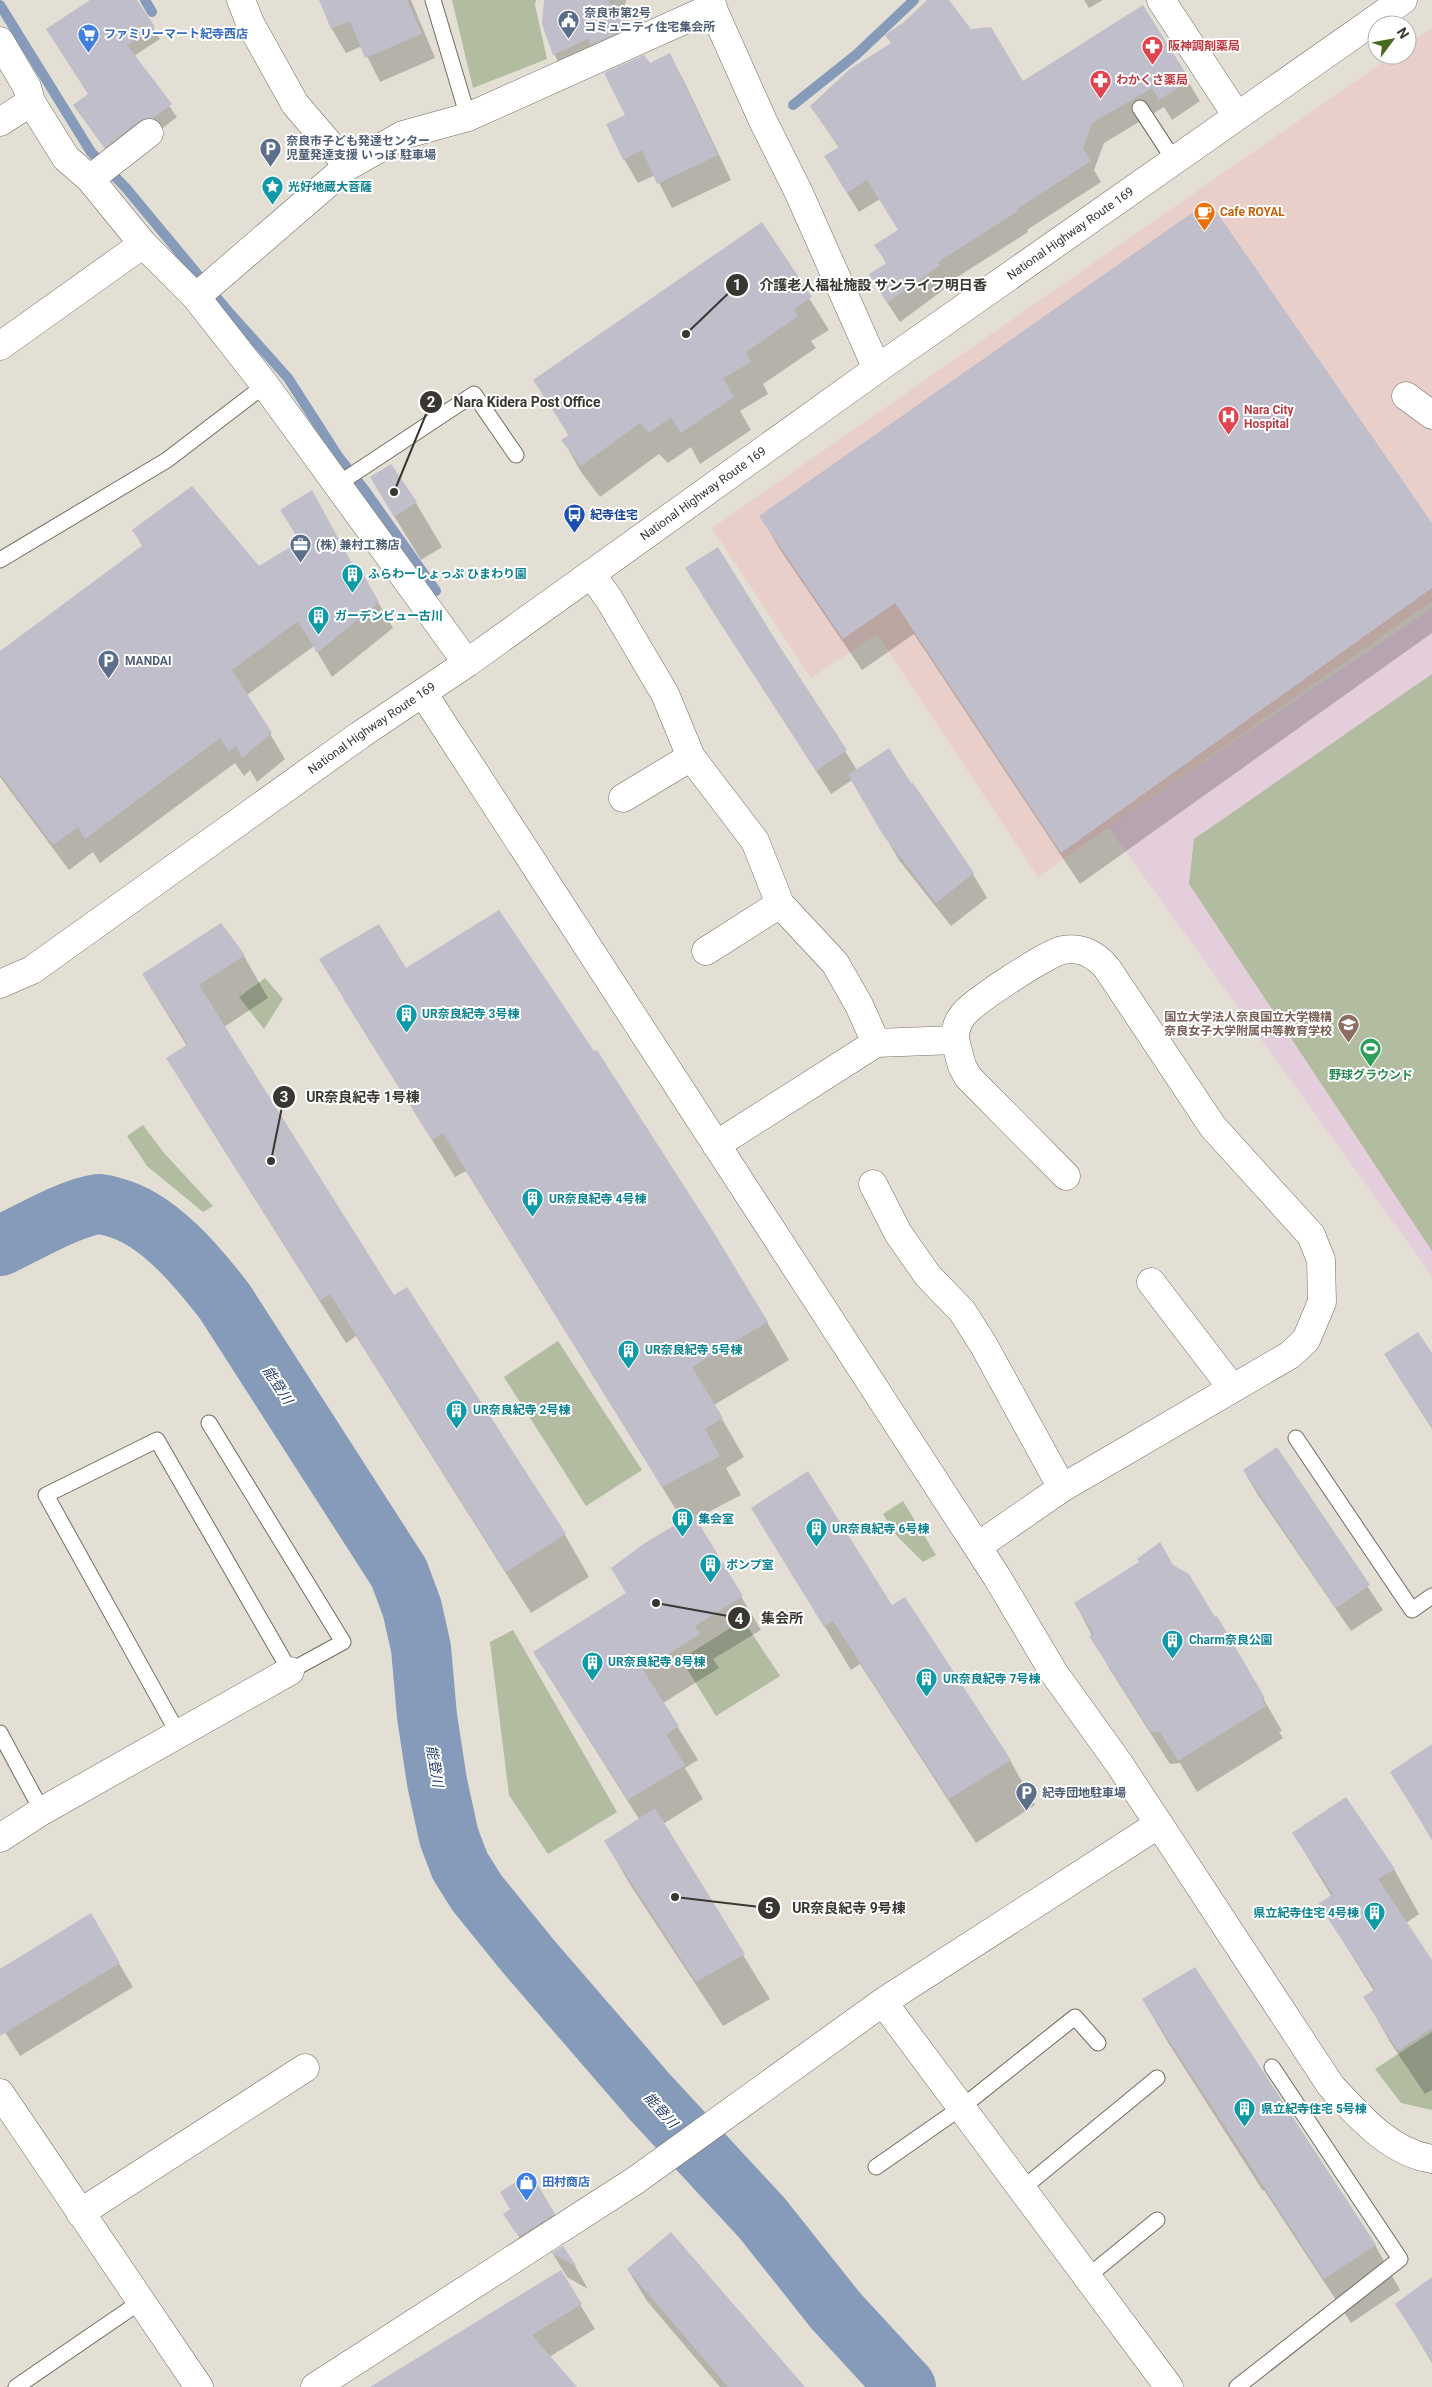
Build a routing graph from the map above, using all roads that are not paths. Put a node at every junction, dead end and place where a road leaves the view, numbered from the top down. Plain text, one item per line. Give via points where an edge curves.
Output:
1 (241, 0) edge
2 (433, 0) edge
3 (1161, 0) edge
4 (1403, 0) edge
5 (711, 4) edge
6 (0, 41) edge
7 (31, 102) junction
8 (1140, 108) dead end
9 (1237, 116) junction
10 (468, 117) junction
11 (0, 122) edge
12 (149, 133) dead end
13 (1174, 160) junction
14 (348, 166) junction
15 (90, 178) junction
16 (143, 244) junction
17 (196, 297) junction
18 (0, 346) edge
19 (878, 368) junction
20 (266, 386) junction
21 (1406, 396) dead end
22 (1432, 415) edge
23 (516, 455) dead end
24 (338, 484) junction
25 (0, 560) edge
26 (590, 574) junction
27 (467, 663) junction
28 (424, 692) junction
29 (691, 757) junction
30 (623, 798) dead end
31 (780, 904) junction
32 (706, 951) dead end
33 (0, 984) edge
34 (955, 1040) junction
35 (876, 1043) junction
36 (716, 1145) junction
37 (1066, 1176) dead end
38 (873, 1184) dead end
39 (1151, 1282) dead end
40 (1232, 1388) junction
41 (208, 1423) dead end
42 (1296, 1438) dead end
43 (1062, 1488) junction
44 (978, 1546) junction
45 (1432, 1596) edge
46 (290, 1671) junction
47 (0, 1733) edge
48 (180, 1735) junction
49 (42, 1811) junction
50 (1159, 1824) junction
51 (0, 1838) edge
52 (883, 2002) junction
53 (1098, 2043) dead end
54 (1272, 2067) dead end
55 (305, 2068) dead end
56 (1157, 2078) dead end
57 (0, 2093) edge
58 (962, 2108) junction
59 (1432, 2159) edge
60 (876, 2167) dead end
61 (1022, 2189) junction
62 (80, 2213) junction
63 (1157, 2220) dead end
64 (1087, 2277) junction
65 (140, 2302) junction
66 (16, 2387) edge
67 (199, 2387) edge
68 (315, 2387) edge
69 (1169, 2387) edge
70 (1237, 2387) edge

1 - 14 main road via 250,23 295,104
2 - 10 lane
3 - 9 main road
4 - 9 main road, National Highway Route 169
5 - 10 main road
5 - 19 main road
6 - 7 main road via 27,86
7 - 11 main road
7 - 15 main road via 66,158
8 - 13 lane
9 - 13 main road, National Highway Route 169
10 - 14 main road via 403,135
12 - 15 main road
13 - 19 main road, National Highway Route 169
14 - 17 main road
15 - 16 main road
16 - 17 main road
16 - 18 main road
17 - 20 main road
19 - 26 main road, National Highway Route 169
20 - 24 main road
20 - 25 lane via 167,460
21 - 22 main road
23 - 24 lane via 474,394
24 - 27 main road
26 - 27 main road, National Highway Route 169
26 - 29 main road via 609,599 665,694
27 - 28 main road, National Highway Route 169
28 - 33 main road, National Highway Route 169 via 32,970
28 - 36 main road
29 - 30 main road
29 - 31 main road via 755,841
31 - 32 main road
31 - 35 main road via 834,963 859,1005
34 - 35 main road
34 - 37 main road via 968,1078
34 - 40 main road via 958,1023 968,1010 1043,959 1062,950 1097,956 1107,968 1213,1127 1311,1235 1321,1260 1322,1302 1306,1340 1290,1354
35 - 36 main road
36 - 44 main road
38 - 43 main road via 898,1233 928,1276 962,1311 983,1344
39 - 40 main road
40 - 43 main road
41 - 46 lane via 343,1642
42 - 45 lane via 1412,1610
43 - 44 main road
44 - 50 main road via 1054,1673
46 - 48 main road
46 - 48 lane via 157,1440 46,1495
47 - 49 lane
48 - 49 main road
49 - 51 main road
50 - 52 main road
50 - 59 main road via 1331,2086 1381,2135 1395,2145
52 - 58 main road
52 - 68 main road via 677,2152
53 - 58 lane via 1075,2017
54 - 70 lane via 1400,2259
55 - 62 main road
56 - 61 lane
57 - 62 main road
58 - 60 lane
58 - 61 main road
61 - 64 main road
62 - 65 main road
63 - 64 lane
64 - 69 main road
65 - 66 lane
65 - 67 main road

